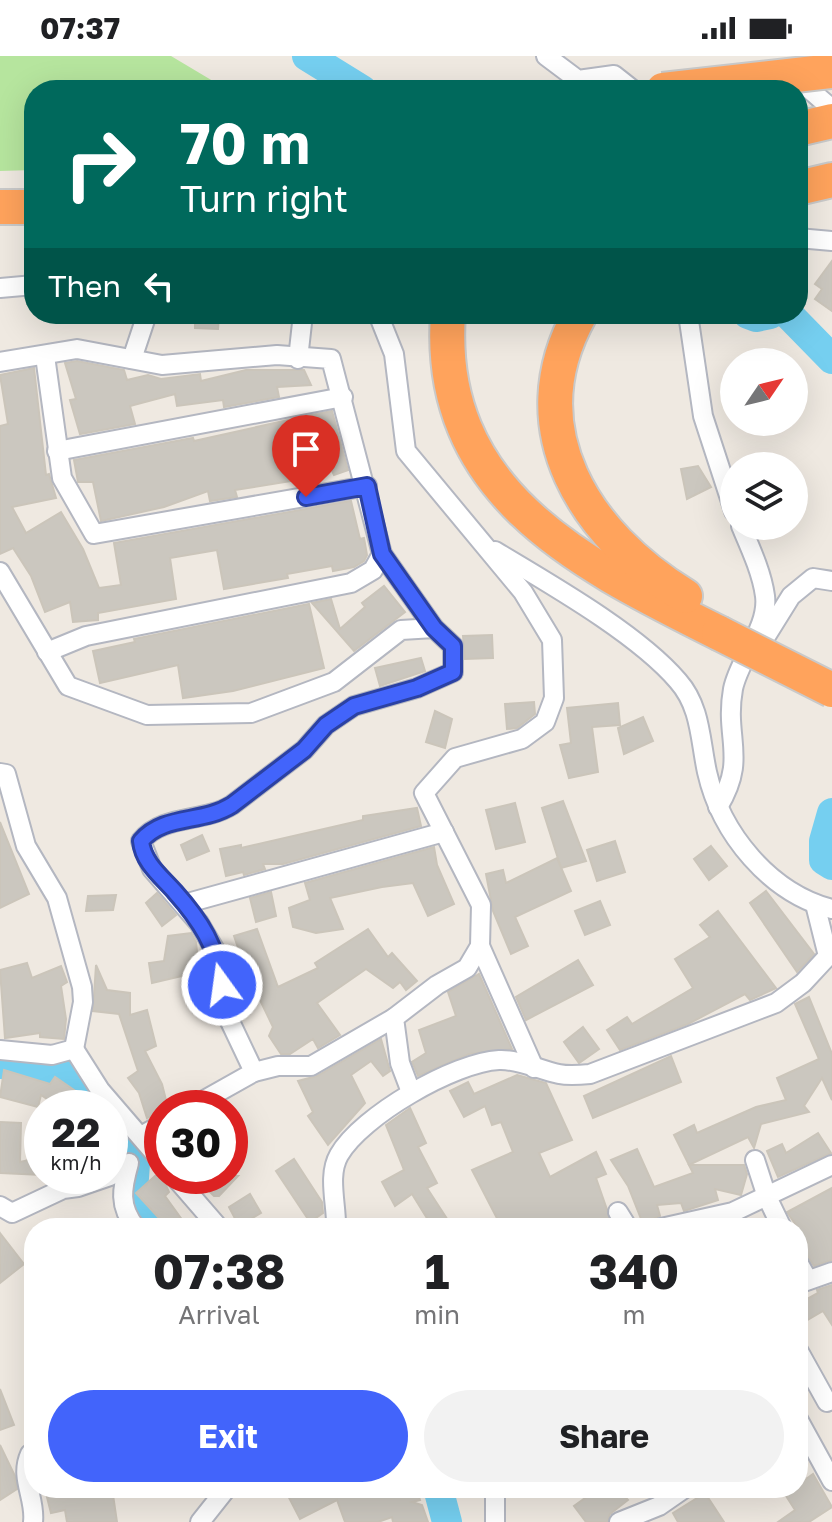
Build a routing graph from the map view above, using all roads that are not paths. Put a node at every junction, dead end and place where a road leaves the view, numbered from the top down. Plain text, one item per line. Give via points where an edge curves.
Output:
1 (546, 56) edge
2 (824, 56) edge
3 (832, 71) edge
4 (578, 80) edge
5 (578, 80) edge
6 (620, 80) edge
7 (752, 80) edge
8 (832, 109) edge
9 (832, 121) edge
10 (808, 127) edge
11 (832, 180) edge
12 (808, 186) edge
13 (0, 207) edge
14 (24, 207) edge
15 (808, 239) edge
16 (832, 241) edge
17 (24, 286) edge
18 (0, 288) edge
19 (144, 324) edge
20 (302, 324) edge
21 (382, 324) edge
22 (448, 324) edge
23 (575, 324) edge
24 (689, 324) edge
25 (45, 356) junction
26 (132, 359) junction
27 (298, 359) junction
28 (0, 362) edge
29 (343, 397) junction
30 (57, 451) junction
31 (720, 468) edge
32 (367, 486) junction
33 (746, 540) edge
34 (480, 542) junction
35 (382, 554) junction
36 (0, 572) edge
37 (832, 581) edge
38 (723, 627) junction
39 (434, 628) junction
40 (47, 652) junction
41 (832, 673) edge
42 (734, 687) junction
43 (832, 690) edge
44 (0, 773) edge
45 (718, 807) junction
46 (444, 832) junction
47 (184, 904) junction
48 (823, 907) edge
49 (480, 946) junction
50 (394, 1018) junction
51 (74, 1049) junction
52 (0, 1050) edge
53 (534, 1068) junction
54 (254, 1072) junction
55 (222, 1090) edge
56 (411, 1092) junction
57 (144, 1144) edge
58 (139, 1149) junction
59 (144, 1152) edge
60 (128, 1159) edge
61 (755, 1160) dead end
62 (832, 1165) edge
63 (52, 1194) edge
64 (190, 1194) edge
65 (767, 1197) junction
66 (0, 1206) edge
67 (618, 1212) dead end
68 (130, 1218) edge
69 (210, 1218) edge
70 (335, 1218) edge
71 (622, 1218) edge
72 (706, 1218) edge
73 (777, 1218) edge
74 (832, 1272) edge
75 (808, 1280) edge
76 (808, 1366) edge
77 (830, 1401) edge
78 (808, 1413) edge
79 (808, 1437) edge
80 (832, 1481) edge
81 (32, 1498) edge
82 (219, 1498) edge
83 (495, 1498) edge
84 (671, 1498) edge
85 (659, 1506) junction
86 (33, 1522) edge
87 (200, 1522) edge
88 (495, 1522) edge
89 (619, 1522) edge
90 (671, 1522) edge

1 - 5 street
2 - 8 street via 809,89
3 - 7 highway, bridge
4 - 6 street via 614,75
9 - 10 highway
11 - 12 highway
13 - 14 highway
15 - 16 street
17 - 18 street
19 - 26 street
20 - 27 street
21 - 34 street via 394,354 406,451
22 - 38 highway via 450,380 461,417 503,493 533,523 611,579
23 - 38 highway via 560,363 557,411 566,462 580,495 623,551
24 - 31 street via 703,416
25 - 26 street via 77,349
25 - 28 street
25 - 30 street
26 - 27 street via 162,365 277,355
27 - 29 street via 331,359
29 - 30 street
29 - 32 street
30 - 32 street via 62,478 94,534
32 - 35 street
33 - 42 street via 765,598
34 - 45 street via 560,590 650,654 678,681 693,702
34 - 46 street via 523,592 552,640 554,698 545,722 522,739 455,758 424,793
35 - 39 street
35 - 40 street via 373,570 351,583 86,636
36 - 40 street
37 - 42 street via 813,578 791,596 769,627 747,679
38 - 41 highway
38 - 43 highway, bridge
39 - 40 street via 401,630 334,682 251,713 147,715 68,686
39 - 47 street via 453,646 453,672 354,706 219,813 153,827 141,848 152,869
42 - 45 street via 736,769
44 - 51 street via 6,774 26,846 57,898 82,987
45 - 48 street via 749,855 781,887
46 - 47 street
46 - 49 street via 481,905
47 - 54 street via 219,957 226,1013
48 - 53 street via 828,956 776,1003 611,1069 562,1075
49 - 50 street via 467,968
49 - 53 street
50 - 54 street via 311,1066
50 - 56 street via 400,1063
51 - 52 street via 52,1055
51 - 58 street
53 - 56 street via 502,1059 461,1068
54 - 55 street
56 - 70 street via 353,1137 338,1156 333,1177
57 - 58 street
58 - 59 street
58 - 60 street
58 - 68 street via 121,1191
61 - 65 street
62 - 65 street
63 - 66 street via 12,1213
64 - 69 street
65 - 72 street
65 - 73 street
67 - 71 street
74 - 75 street
76 - 77 street
77 - 78 street
79 - 80 street
81 - 86 street
82 - 87 street
83 - 88 street
84 - 85 street
85 - 89 street
85 - 90 street

